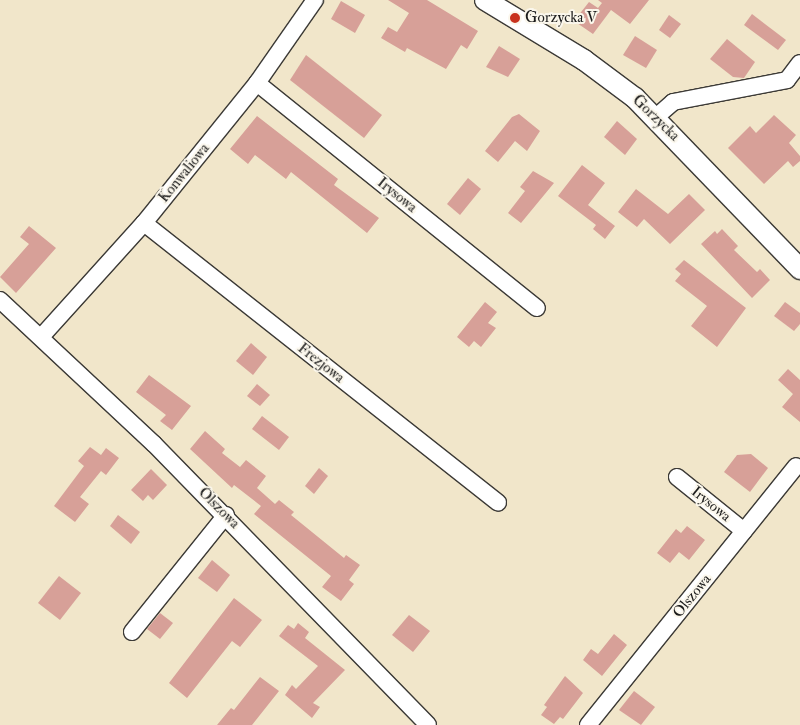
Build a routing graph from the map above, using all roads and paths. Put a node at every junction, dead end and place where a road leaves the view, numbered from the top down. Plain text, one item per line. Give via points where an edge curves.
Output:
1 (315, 0) edge
2 (485, 0) edge
3 (800, 63) edge
4 (257, 82) junction
5 (656, 117) junction
6 (144, 223) junction
7 (800, 269) edge
8 (0, 300) edge
9 (537, 308) dead end
10 (41, 337) junction
11 (796, 466) dead end
12 (677, 477) dead end
13 (498, 503) dead end
14 (226, 515) junction
15 (744, 531) junction
16 (132, 632) dead end
17 (428, 725) edge
18 (588, 725) edge

1 - 4 street, Konwaliowa
2 - 5 street, Gorzycka via 602,73
3 - 5 street via 788,80 673,102
4 - 6 street, Konwaliowa
4 - 9 street, Irysowa
5 - 7 street, Gorzycka
6 - 10 street, Konwaliowa
6 - 13 street, Frezjowa
8 - 10 street, Olszowa
10 - 14 street, Olszowa
11 - 15 street, Olszowa
12 - 15 street, Irysowa
14 - 16 street
14 - 17 street, Olszowa
15 - 18 street, Olszowa

